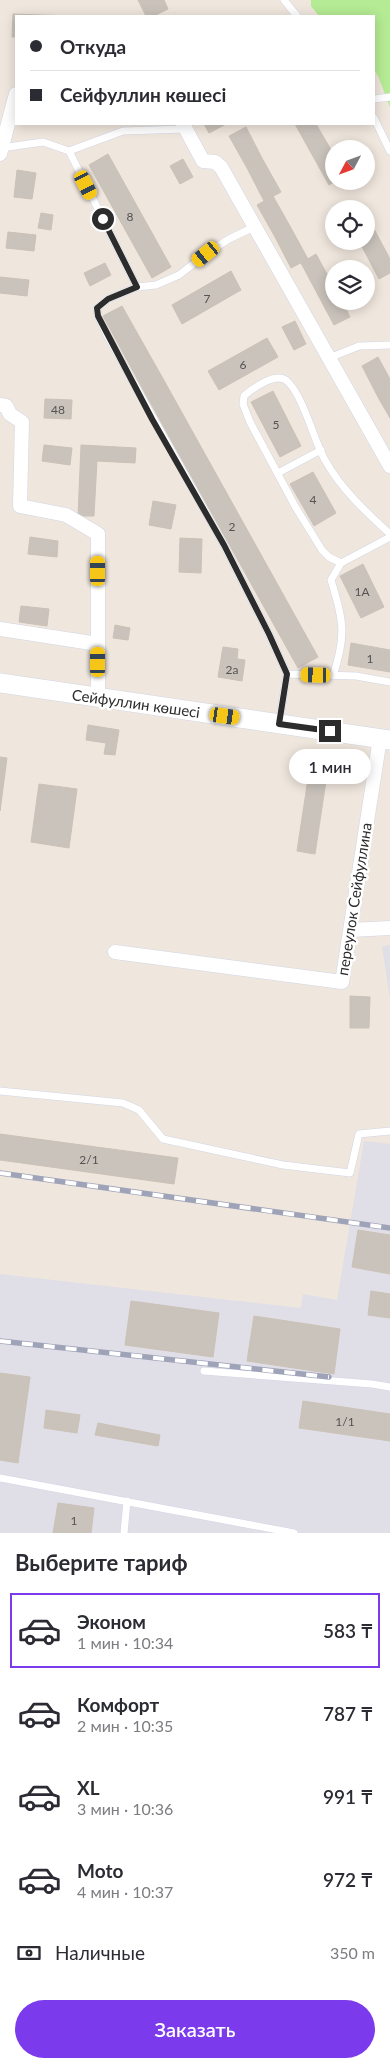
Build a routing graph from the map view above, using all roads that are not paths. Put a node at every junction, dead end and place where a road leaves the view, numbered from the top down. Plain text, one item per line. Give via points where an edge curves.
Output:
1 (284, 0) edge
2 (296, 15) edge
3 (15, 97) edge
4 (390, 97) edge
5 (375, 99) edge
6 (375, 120) edge
7 (184, 126) edge
8 (2, 131) edge
9 (0, 151) edge
10 (68, 151) junction
11 (390, 151) edge
12 (254, 228) junction
13 (137, 287) junction
14 (390, 345) edge
15 (329, 358) junction
16 (0, 405) edge
17 (321, 450) junction
18 (390, 466) edge
19 (278, 473) junction
20 (390, 536) edge
21 (341, 563) junction
22 (0, 629) edge
23 (98, 644) junction
24 (287, 674) junction
25 (334, 676) junction
26 (390, 682) edge
27 (0, 683) edge
28 (98, 698) junction
29 (279, 724) junction
30 (385, 739) edge
31 (390, 928) edge
32 (350, 930) junction
33 (115, 952) dead end
34 (0, 1091) edge
35 (390, 1132) edge
36 (204, 1372) dead end
37 (390, 1387) edge
38 (0, 1478) edge
39 (127, 1501) junction
40 (124, 1533) edge
41 (294, 1533) edge

1 - 2 lane
3 - 8 street
4 - 5 lane
6 - 11 lane
7 - 10 lane via 123,131
7 - 12 street via 203,161 214,162 221,167
8 - 9 street
9 - 10 lane via 43,142
10 - 13 lane
12 - 13 lane via 229,239 179,275 156,285
12 - 15 street
13 - 24 lane via 108,299 97,308 98,316 224,545
14 - 15 lane via 359,346
15 - 18 street
16 - 23 street via 6,406 10,414 22,422 20,506 66,515 98,534
17 - 19 lane
17 - 19 lane via 287,380 279,378 253,388 244,396 243,404
17 - 20 lane via 340,482
19 - 21 lane via 322,550
20 - 21 lane
21 - 25 lane via 331,580 344,633
22 - 23 street
23 - 28 street
24 - 25 lane
24 - 29 lane
25 - 26 lane
27 - 28 main road, Сейфуллин көшесі
28 - 29 main road, Сейфуллин көшесі
29 - 30 main road, Сейфуллин көшесі
30 - 32 street, переулок Сейфуллина
31 - 32 street
32 - 33 street, переулок Сейфуллина via 342,982
34 - 35 lane via 123,1103 139,1110 163,1138 283,1165 350,1173 359,1134
36 - 37 lane
38 - 39 lane
39 - 40 lane
39 - 41 lane

